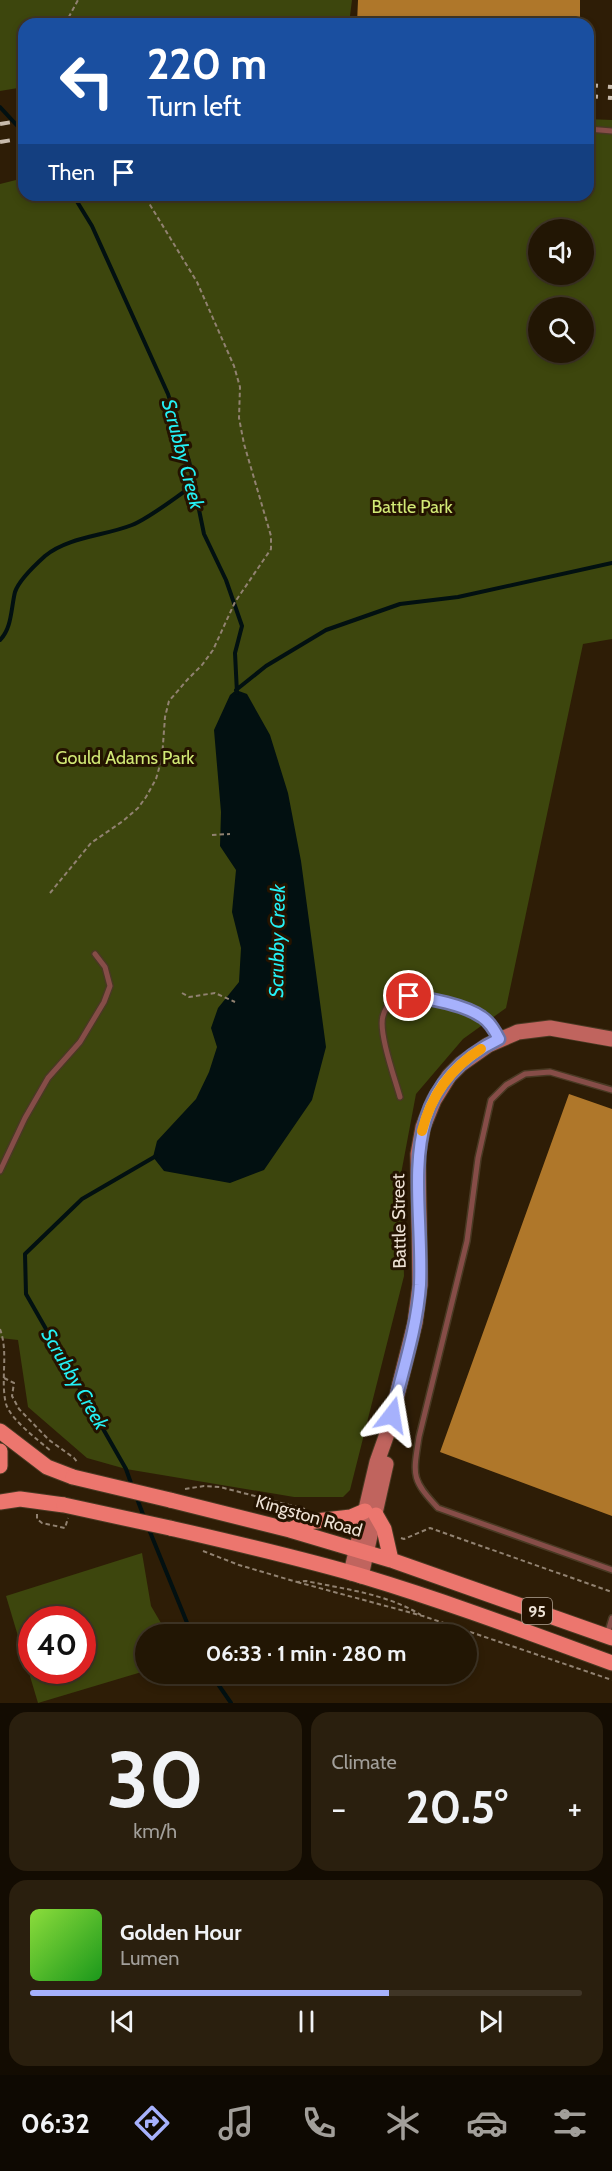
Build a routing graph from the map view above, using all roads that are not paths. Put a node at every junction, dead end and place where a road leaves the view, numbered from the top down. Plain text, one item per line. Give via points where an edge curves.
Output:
1 (594, 130) edge
2 (612, 131) edge
3 (95, 954) dead end
4 (499, 1039) junction
5 (612, 1039) edge
6 (612, 1090) edge
7 (400, 1097) dead end
8 (0, 1172) edge
9 (0, 1431) edge
10 (0, 1451) edge
11 (0, 1466) edge
12 (0, 1502) edge
13 (371, 1513) junction
14 (290, 1530) junction
15 (362, 1551) junction
16 (392, 1560) junction
17 (612, 1570) edge
18 (356, 1575) junction
19 (612, 1618) edge
20 (609, 1637) edge
21 (612, 1663) edge

1 - 2 lane
3 - 8 lane via 105,967 110,986 104,1002 80,1042 48,1078
4 - 5 street, Battle Street via 550,1028
4 - 7 lane via 476,1013 420,997 397,998 385,1010 382,1023
4 - 13 street, Battle Street via 473,1054 449,1076 423,1127 418,1154 418,1307 377,1462
6 - 17 lane via 550,1072 525,1074 491,1100 478,1158 467,1241 414,1469 420,1489 438,1508
9 - 14 main road, Kingston Road / 95, bridge via 47,1467 73,1477
10 - 11 main road
12 - 18 main road, 95, bridge via 21,1499 64,1504
13 - 14 main road via 307,1522
13 - 15 street, Battle Street
13 - 16 main road via 384,1529
14 - 15 main road, Kingston Road / 95
15 - 16 main road, Kingston Road / 95
15 - 18 street, Battle Street
16 - 20 main road, Kingston Road / 95
18 - 21 main road, 95
19 - 20 lane

